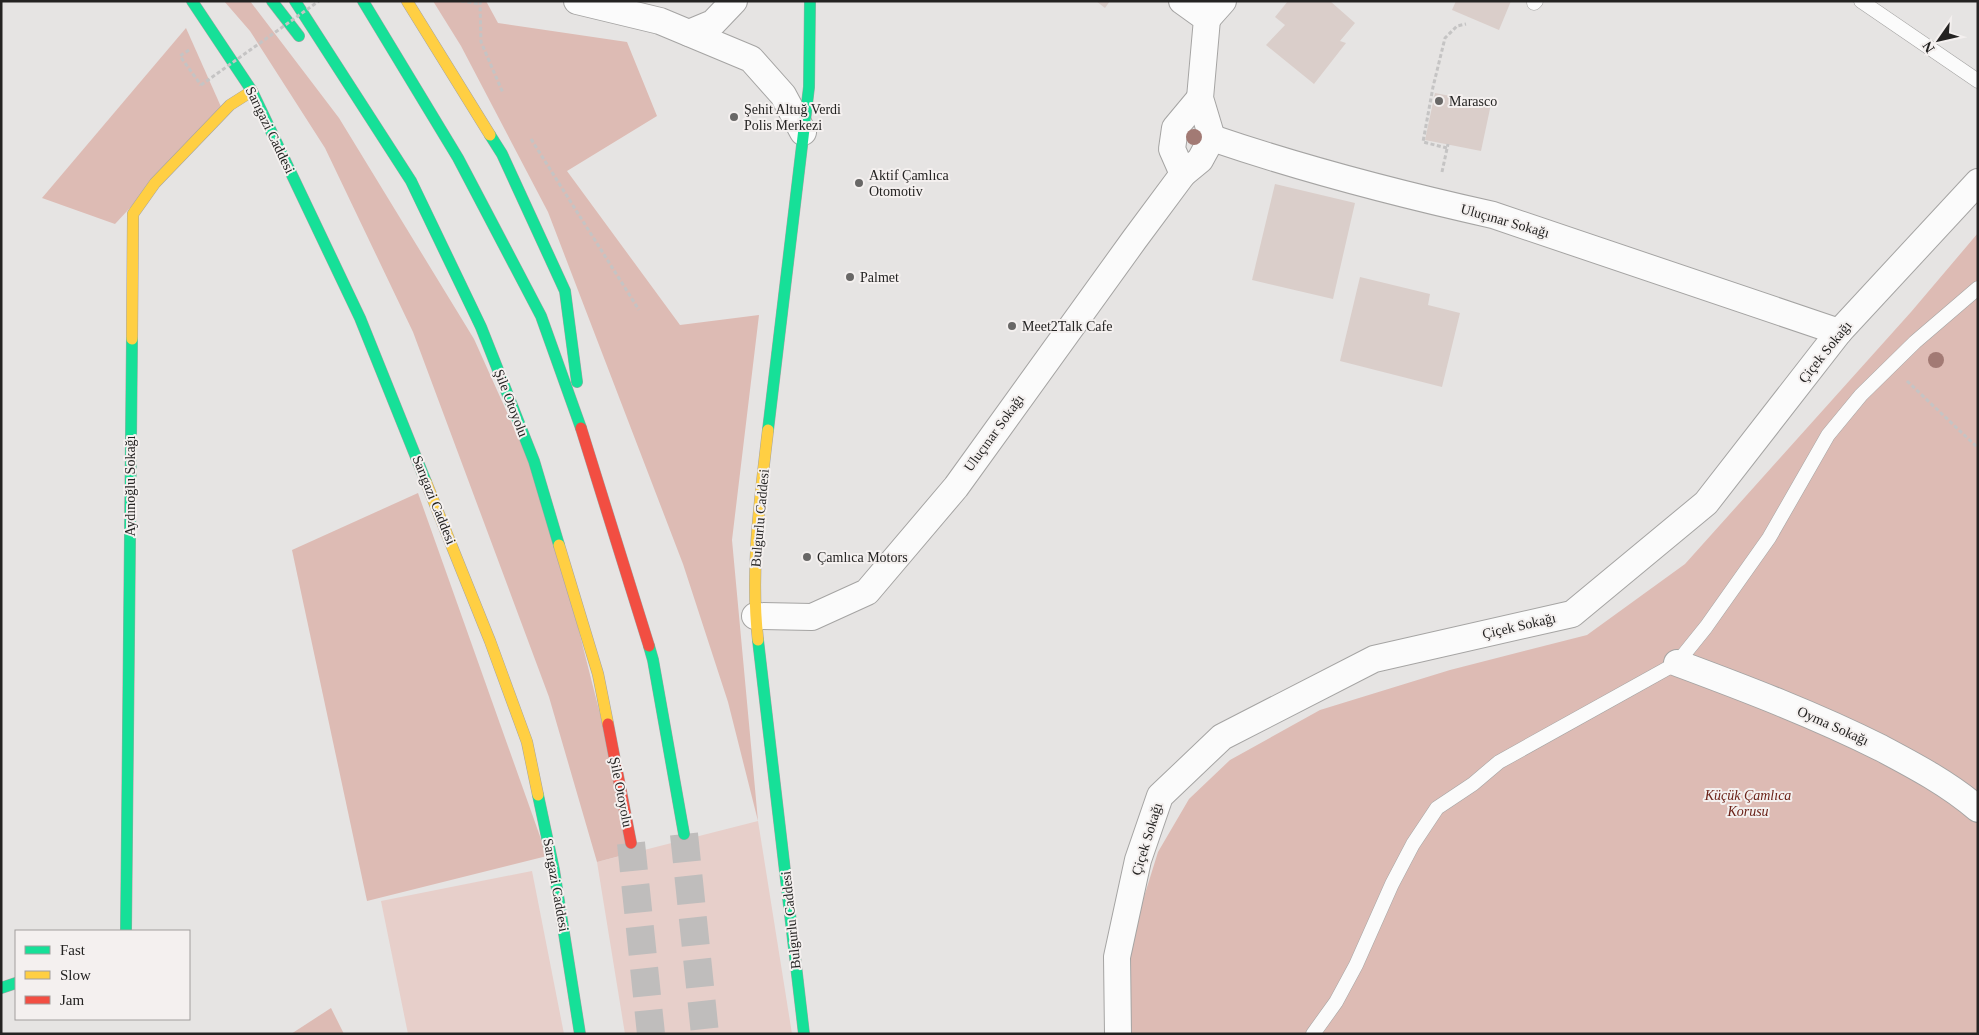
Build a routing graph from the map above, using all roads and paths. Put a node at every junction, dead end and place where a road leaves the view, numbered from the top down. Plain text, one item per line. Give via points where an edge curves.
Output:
1 (192, 1) edge
2 (272, 1) edge
3 (295, 1) edge
4 (319, 1) edge
5 (363, 1) edge
6 (407, 1) edge
7 (461, 1) edge
8 (577, 1) edge
9 (734, 1) edge
10 (810, 1) edge
11 (1182, 1) edge
12 (1861, 1) edge
13 (480, 3) edge
14 (1215, 10) edge
15 (1466, 24) dead end
16 (689, 33) junction
17 (308, 48) dead end
18 (190, 49) dead end
19 (327, 72) dead end
20 (1978, 81) edge
21 (252, 91) junction
22 (504, 96) dead end
23 (1200, 98) junction
24 (803, 132) junction
25 (530, 137) dead end
26 (1212, 138) junction
27 (1183, 174) junction
28 (1441, 175) dead end
29 (411, 181) junction
30 (1978, 182) edge
31 (1978, 288) edge
32 (639, 310) dead end
33 (1839, 332) junction
34 (1891, 366) junction
35 (584, 436) junction
36 (1978, 448) edge
37 (756, 616) junction
38 (1677, 663) junction
39 (1978, 809) edge
40 (684, 834) tunnel mouth
41 (631, 843) tunnel mouth
42 (126, 930) edge
43 (15, 983) edge
44 (1, 988) edge
45 (580, 1034) edge
46 (804, 1034) edge
47 (1118, 1034) edge
48 (1313, 1034) edge

1 - 21 main road, Sarıgazi Caddesi
2 - 17 main road
3 - 29 main road, Şile Otoyolu
4 - 18 path, bridge via 201,85 180,56
5 - 35 main road via 458,158 541,316
6 - 35 main road via 502,154 565,291
7 - 13 path
8 - 16 street via 660,21
9 - 16 street via 713,23
10 - 24 main road, Bulgurlu Caddesi via 808,87
11 - 14 street
12 - 20 lane
13 - 22 path via 482,42
14 - 23 street
15 - 28 path via 1457,26 1445,38 1422,142 1447,146
16 - 24 street via 751,59 783,95
19 - 29 main road
21 - 42 main road, Aydınoğlu Sokağı via 230,105 162,175 133,214
21 - 45 main road, Sarıgazi Caddesi via 360,318 490,641 527,742 554,870
23 - 26 street
23 - 27 street via 1176,128 1172,149
24 - 37 main road, Bulgurlu Caddesi via 756,533
25 - 32 path
26 - 27 street, Uluçınar Sokağı via 1200,160
26 - 33 street, Uluçınar Sokağı via 1259,154 1493,215
27 - 37 street, Uluçınar Sokağı via 956,487 868,592 812,617
29 - 41 main road, Şile Otoyolu via 481,327 534,461 598,674
30 - 33 street, Çiçek Sokağı
31 - 34 lane
33 - 47 street, Çiçek Sokağı via 1706,503 1572,614 1374,659 1222,737 1167,789 1160,796 1138,860 1117,957
34 - 36 path
34 - 38 lane via 1828,435 1769,538
35 - 40 main road via 653,660
37 - 46 main road, Bulgurlu Caddesi
38 - 39 street, Oyma Sokağı via 1757,692 1850,733 1916,766
38 - 48 lane via 1499,762 1437,808 1392,884 1344,987
43 - 44 main road

